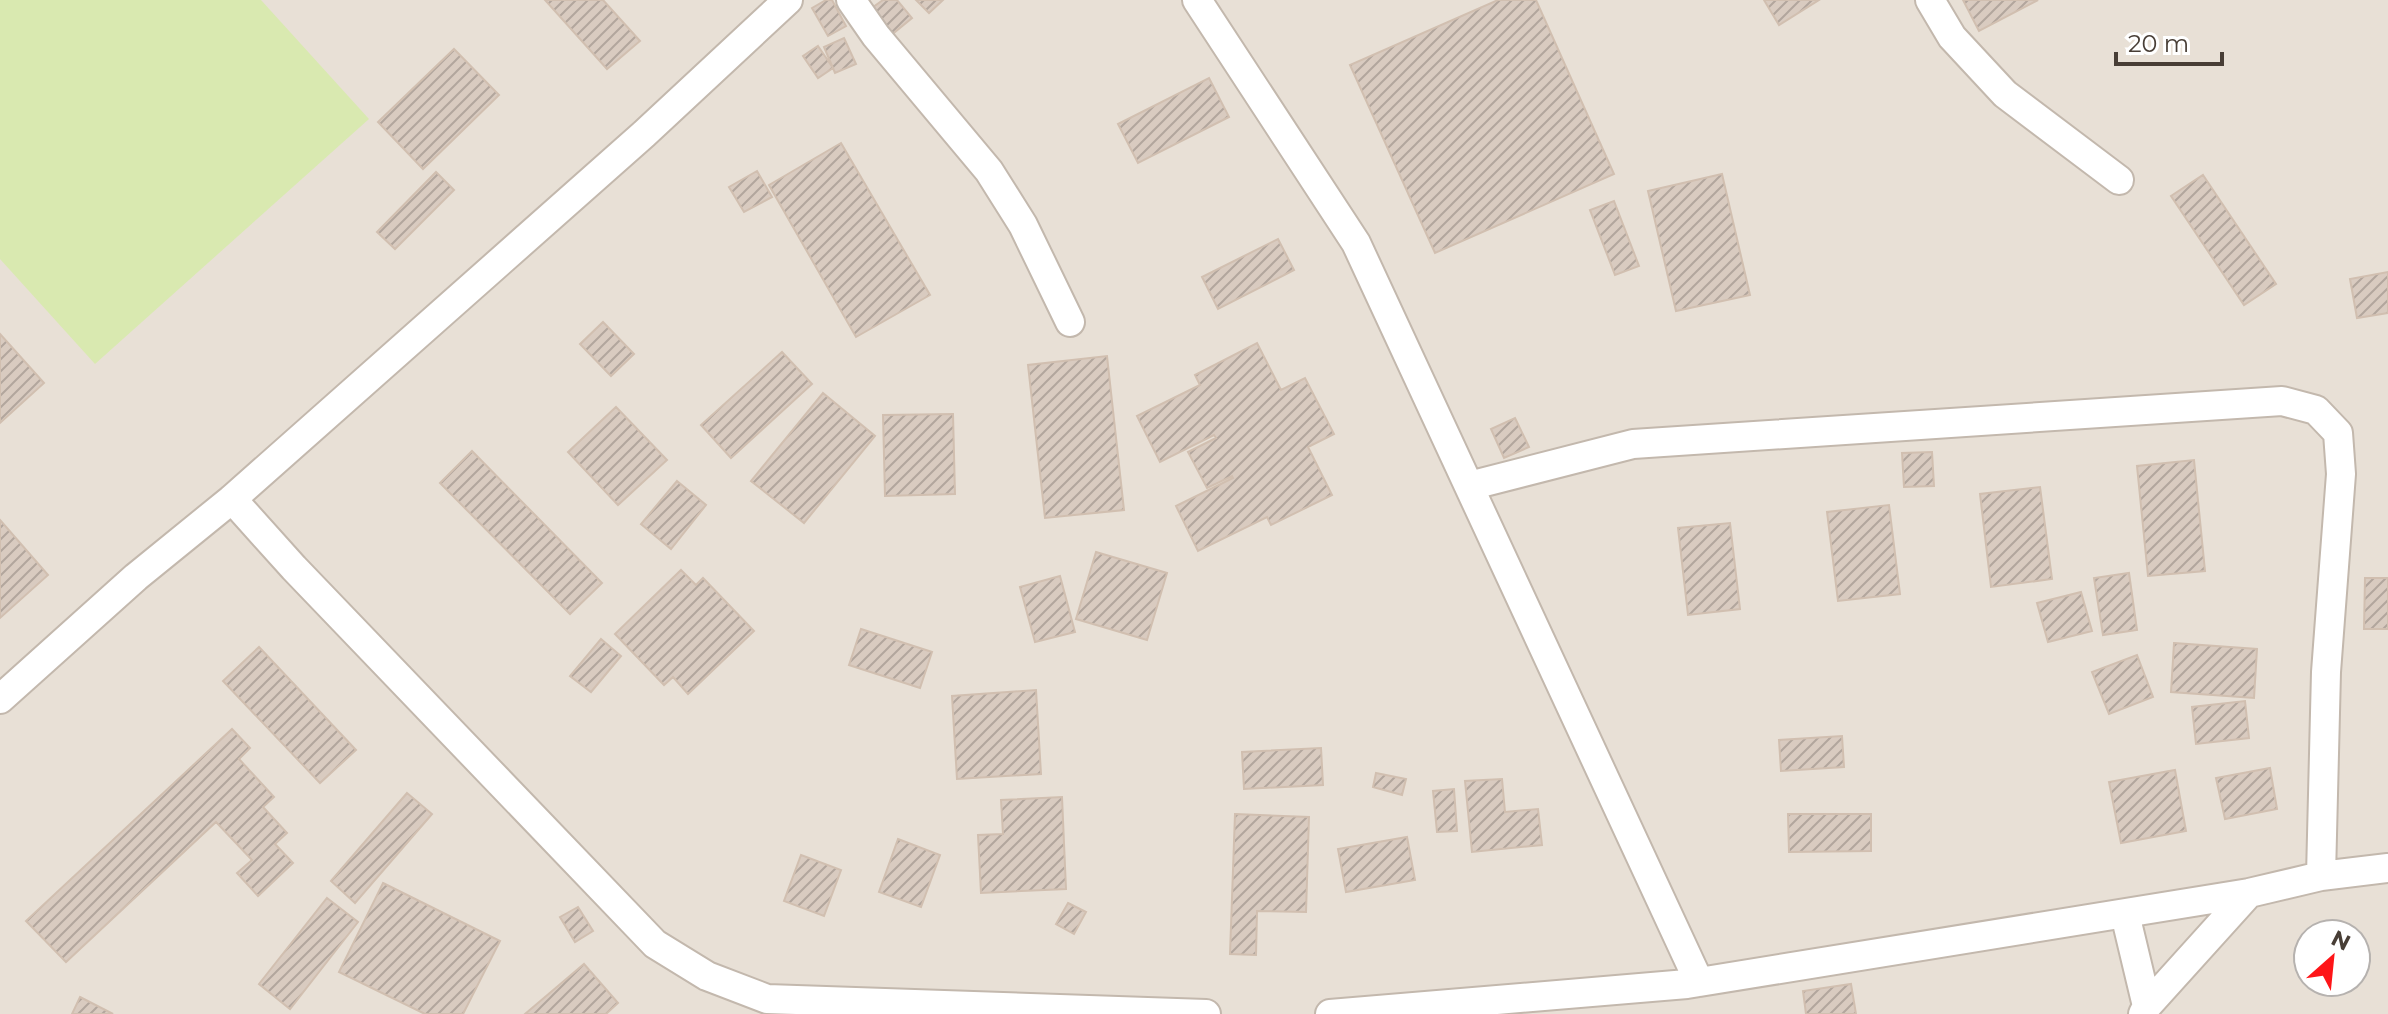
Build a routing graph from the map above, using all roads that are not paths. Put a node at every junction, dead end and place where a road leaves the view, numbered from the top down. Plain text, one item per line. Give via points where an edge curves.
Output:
1 (788, 0) edge
2 (851, 0) edge
3 (1197, 0) edge
4 (1930, 0) edge
5 (2119, 180) dead end
6 (1070, 322) dead end
7 (1469, 486) junction
8 (232, 499) junction
9 (0, 699) edge
10 (2388, 868) edge
11 (2321, 876) junction
12 (2249, 893) junction
13 (2125, 914) junction
14 (1699, 982) junction
15 (2145, 1010) edge
16 (1206, 1014) edge
17 (1330, 1014) edge

1 - 8 street
2 - 6 street via 989,171 1023,225
3 - 7 street via 1356,243
4 - 5 street via 1952,37 2005,94
7 - 11 street via 1633,444 2282,401 2316,410 2338,433 2341,474 2326,672
7 - 14 street
8 - 9 street
8 - 16 street via 655,944 707,976 767,999
10 - 11 street
11 - 12 street
12 - 13 street
12 - 15 street
13 - 14 street
13 - 15 street
14 - 17 street

